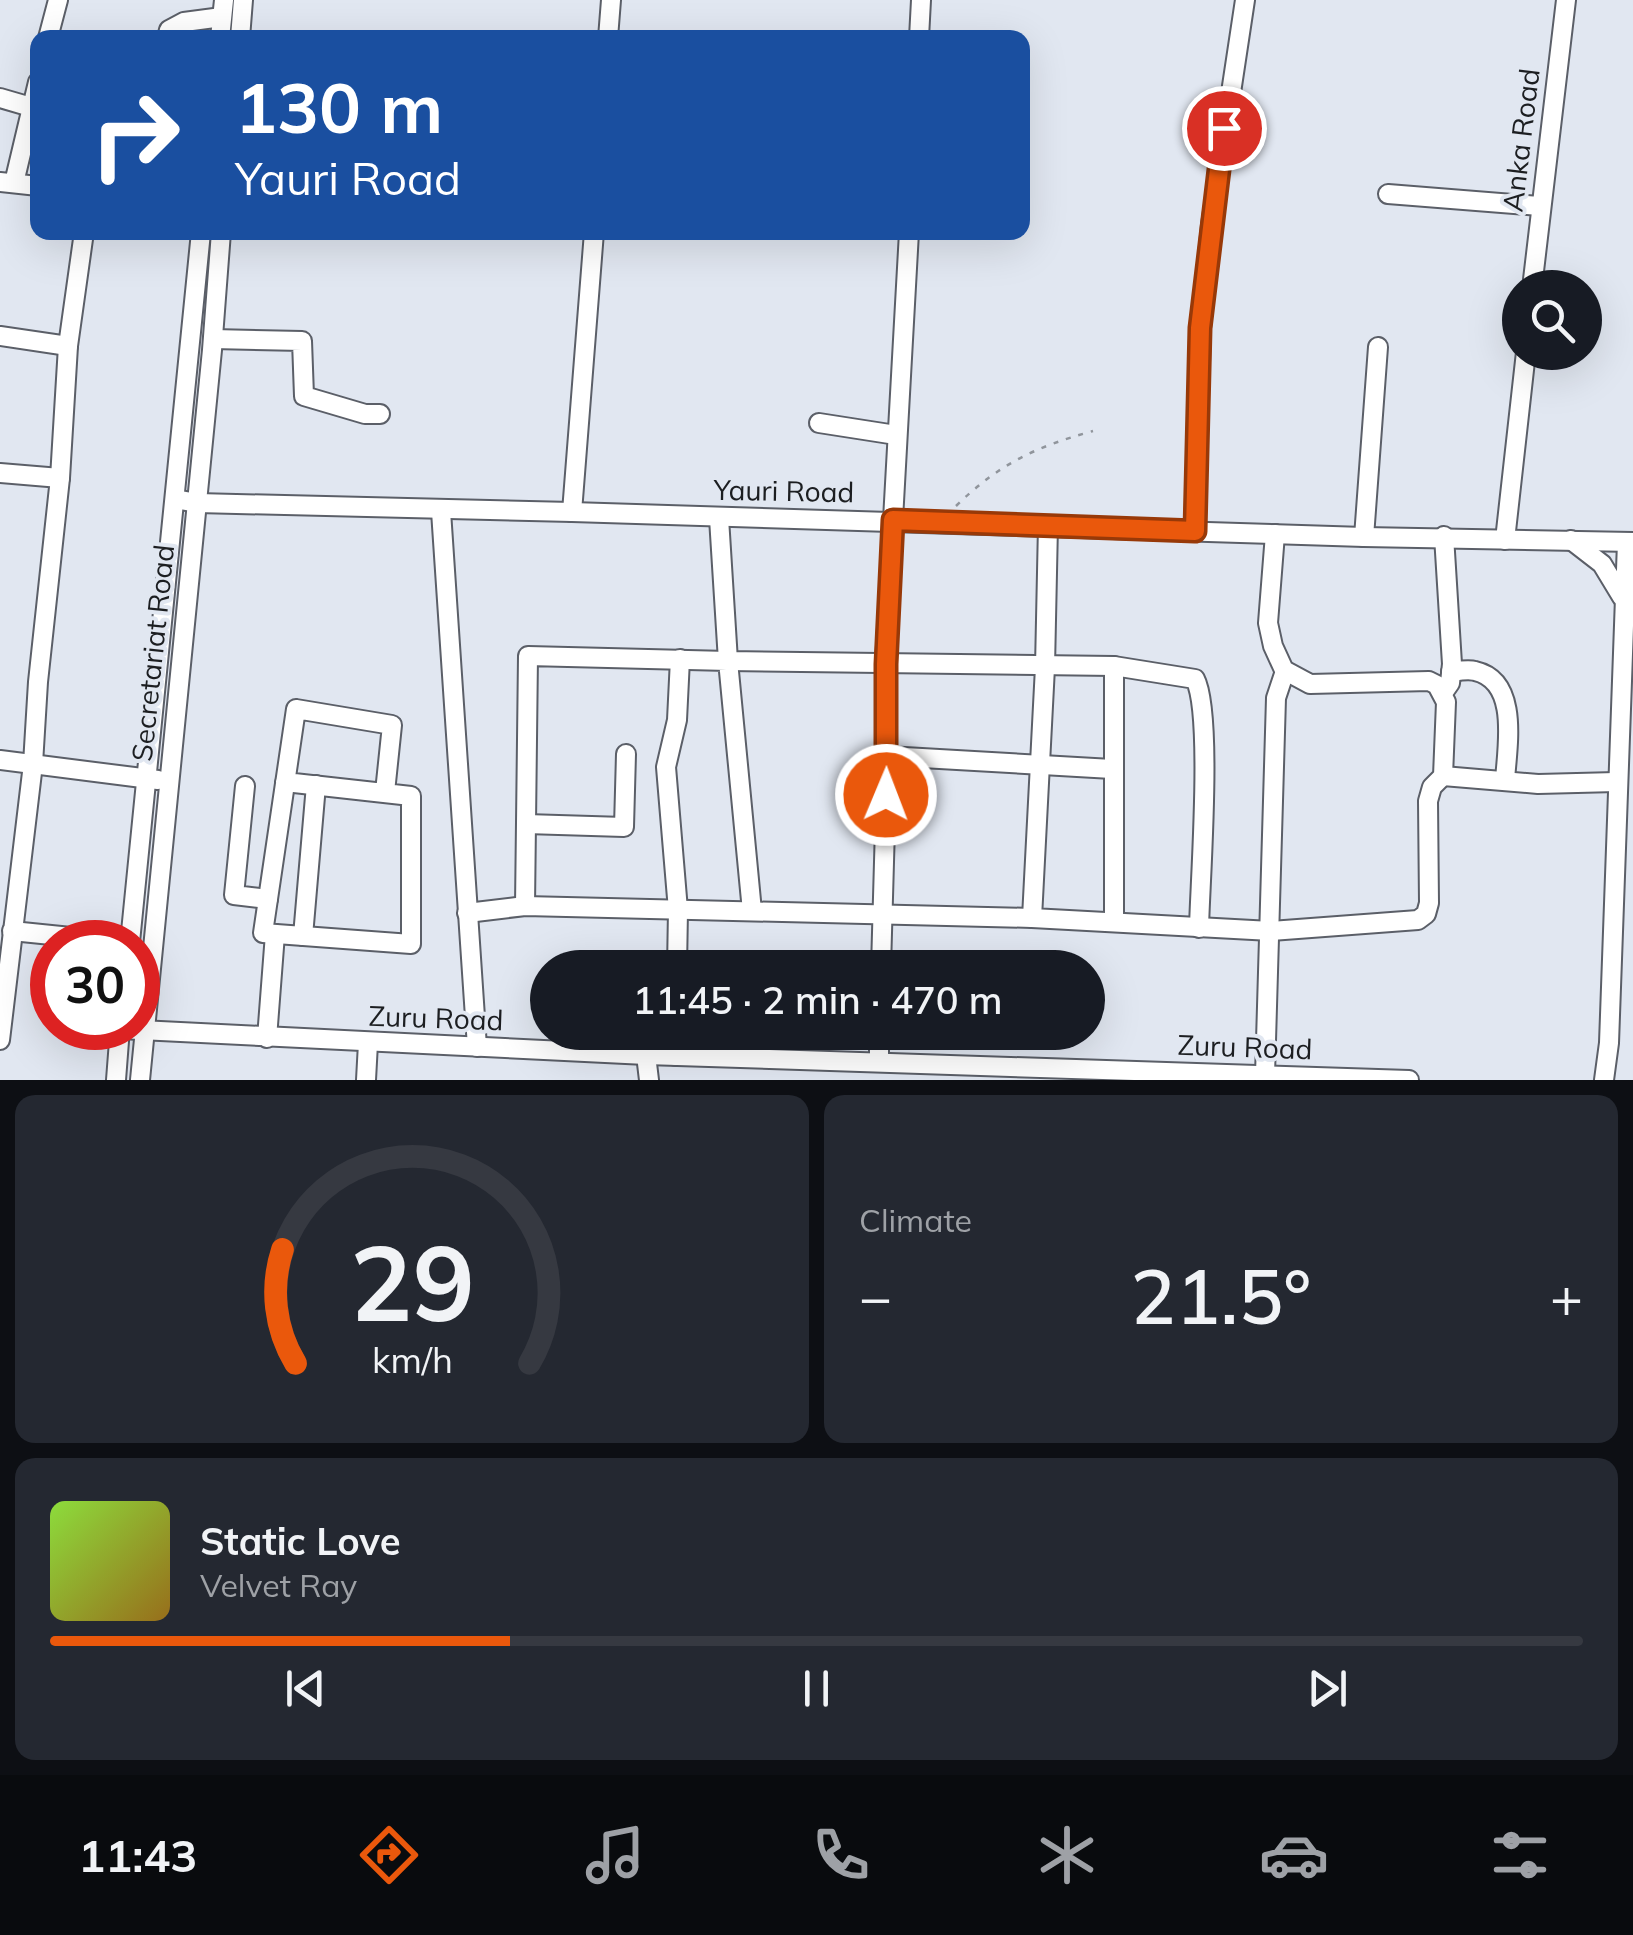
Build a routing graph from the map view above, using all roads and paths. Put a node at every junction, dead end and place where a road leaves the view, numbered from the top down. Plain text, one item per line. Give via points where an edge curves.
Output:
1 (58, 0) edge
2 (244, 0) edge
3 (611, 0) edge
4 (921, 0) edge
5 (1245, 0) edge
6 (1566, 0) edge
7 (223, 8) edge
8 (50, 30) edge
9 (169, 30) edge
10 (241, 30) edge
11 (609, 30) edge
12 (919, 30) edge
13 (0, 98) edge
14 (30, 107) edge
15 (30, 110) edge
16 (7, 182) edge
17 (1388, 194) dead end
18 (1540, 206) junction
19 (83, 240) edge
20 (200, 240) edge
21 (219, 240) edge
22 (593, 240) edge
23 (908, 240) edge
24 (1534, 270) edge
25 (0, 336) edge
26 (213, 339) junction
27 (68, 346) junction
28 (1378, 347) dead end
29 (1524, 370) edge
30 (380, 414) dead end
31 (819, 424) dead end
32 (1093, 431) dead end
33 (896, 434) junction
34 (0, 473) edge
35 (60, 478) junction
36 (175, 499) junction
37 (197, 502) junction
38 (441, 511) junction
39 (572, 512) junction
40 (719, 518) junction
41 (893, 520) junction
42 (940, 522) junction
43 (1048, 525) junction
44 (1195, 531) junction
45 (1275, 534) junction
46 (1444, 536) junction
47 (1364, 537) junction
48 (1505, 540) junction
49 (1571, 540) junction
50 (1630, 542) edge
51 (1624, 602) junction
52 (680, 658) junction
53 (728, 661) junction
54 (886, 664) junction
55 (1114, 666) junction
56 (1045, 667) junction
57 (1285, 670) junction
58 (1451, 672) junction
59 (1443, 693) junction
60 (626, 754) dead end
61 (887, 756) junction
62 (0, 760) edge
63 (33, 764) junction
64 (1040, 765) junction
65 (1112, 769) junction
66 (1444, 776) junction
67 (158, 780) junction
68 (1506, 780) junction
69 (286, 782) junction
70 (1616, 782) junction
71 (316, 785) junction
72 (245, 786) dead end
73 (385, 792) junction
74 (526, 824) junction
75 (268, 899) junction
76 (524, 906) junction
77 (678, 910) junction
78 (752, 911) junction
79 (467, 913) junction
80 (882, 913) junction
81 (1032, 918) junction
82 (134, 920) edge
83 (150, 920) edge
84 (1114, 921) junction
85 (9, 922) edge
86 (1199, 928) junction
87 (1271, 932) junction
88 (275, 934) junction
89 (303, 936) junction
90 (677, 950) edge
91 (881, 950) edge
92 (160, 1033) edge
93 (267, 1038) junction
94 (0, 1040) edge
95 (368, 1043) junction
96 (476, 1047) junction
97 (118, 1050) edge
98 (142, 1050) edge
99 (676, 1050) edge
100 (879, 1050) edge
101 (646, 1055) junction
102 (676, 1056) junction
103 (879, 1062) junction
104 (1114, 1075) edge
105 (1265, 1075) junction
106 (116, 1080) edge
107 (140, 1080) edge
108 (366, 1080) edge
109 (649, 1080) edge
110 (1409, 1080) edge
111 (1604, 1080) edge

1 - 8 street
2 - 10 street
3 - 11 street
4 - 12 street
5 - 44 street via 1200,328
6 - 18 street, Anka Road
7 - 9 street
13 - 14 street
15 - 16 street
17 - 18 street
18 - 24 street, Anka Road
19 - 27 street
20 - 36 street, Secretariat Road
21 - 26 street, Secretariat Road
22 - 39 street
23 - 33 street
25 - 27 street
26 - 30 street via 302,341 304,396
26 - 37 street, Secretariat Road
27 - 35 street
28 - 47 street
29 - 48 street
31 - 33 street
32 - 42 path via 1019,455
33 - 41 street
34 - 35 street
35 - 63 street
36 - 37 street, Yauri Road
36 - 67 street, Secretariat Road
37 - 38 street, Yauri Road
37 - 67 street, Secretariat Road
38 - 39 street, Yauri Road
38 - 79 street
39 - 40 street, Yauri Road
40 - 41 street, Yauri Road
40 - 53 street
41 - 42 street, Yauri Road
41 - 54 street
42 - 43 street, Yauri Road
43 - 44 street, Yauri Road
43 - 56 street
44 - 45 street, Yauri Road
45 - 47 street, Yauri Road
45 - 57 street via 1268,623
46 - 47 street, Yauri Road
46 - 48 street, Yauri Road
46 - 58 street
48 - 49 street, Yauri Road
49 - 50 street, Yauri Road
49 - 51 street via 1602,564
50 - 51 street
51 - 70 street
52 - 53 street
52 - 74 street via 528,656
52 - 77 street via 666,767
53 - 54 street
53 - 78 street
54 - 56 street
54 - 61 street
55 - 56 street
55 - 65 street
55 - 86 street via 1186,676 1199,688
56 - 64 street
57 - 59 street via 1310,684 1429,682
57 - 87 street via 1276,698
58 - 59 street
58 - 68 street via 1476,671 1502,690
59 - 66 street
60 - 74 street via 624,827
61 - 64 street
61 - 80 street
62 - 63 street
63 - 67 street
63 - 85 street
64 - 65 street
64 - 81 street
65 - 84 street
66 - 68 street
66 - 87 street via 1428,801 1426,914 1410,922
67 - 82 street, Secretariat Road
67 - 83 street, Secretariat Road
68 - 70 street
69 - 71 street
69 - 73 street via 296,709 392,726
69 - 75 street
70 - 111 street
71 - 73 street
71 - 89 street
72 - 75 street via 234,896
73 - 89 street via 411,796 411,944
74 - 76 street
75 - 88 street via 263,933
76 - 77 street
76 - 79 street
77 - 78 street
77 - 90 street
78 - 80 street
79 - 96 street
80 - 81 street
80 - 91 street
81 - 84 street
84 - 86 street
85 - 94 street
86 - 87 street
87 - 105 street
88 - 89 street
88 - 93 street
92 - 93 street, Zuru Road
93 - 95 street, Zuru Road
95 - 96 street, Zuru Road
95 - 108 street
96 - 101 street, Zuru Road
97 - 106 street
98 - 107 street, Secretariat Road
99 - 102 street
100 - 103 street
101 - 102 street, Zuru Road
101 - 109 street
102 - 103 street, Zuru Road
103 - 104 street, Zuru Road
104 - 105 street, Zuru Road
105 - 110 street, Zuru Road

